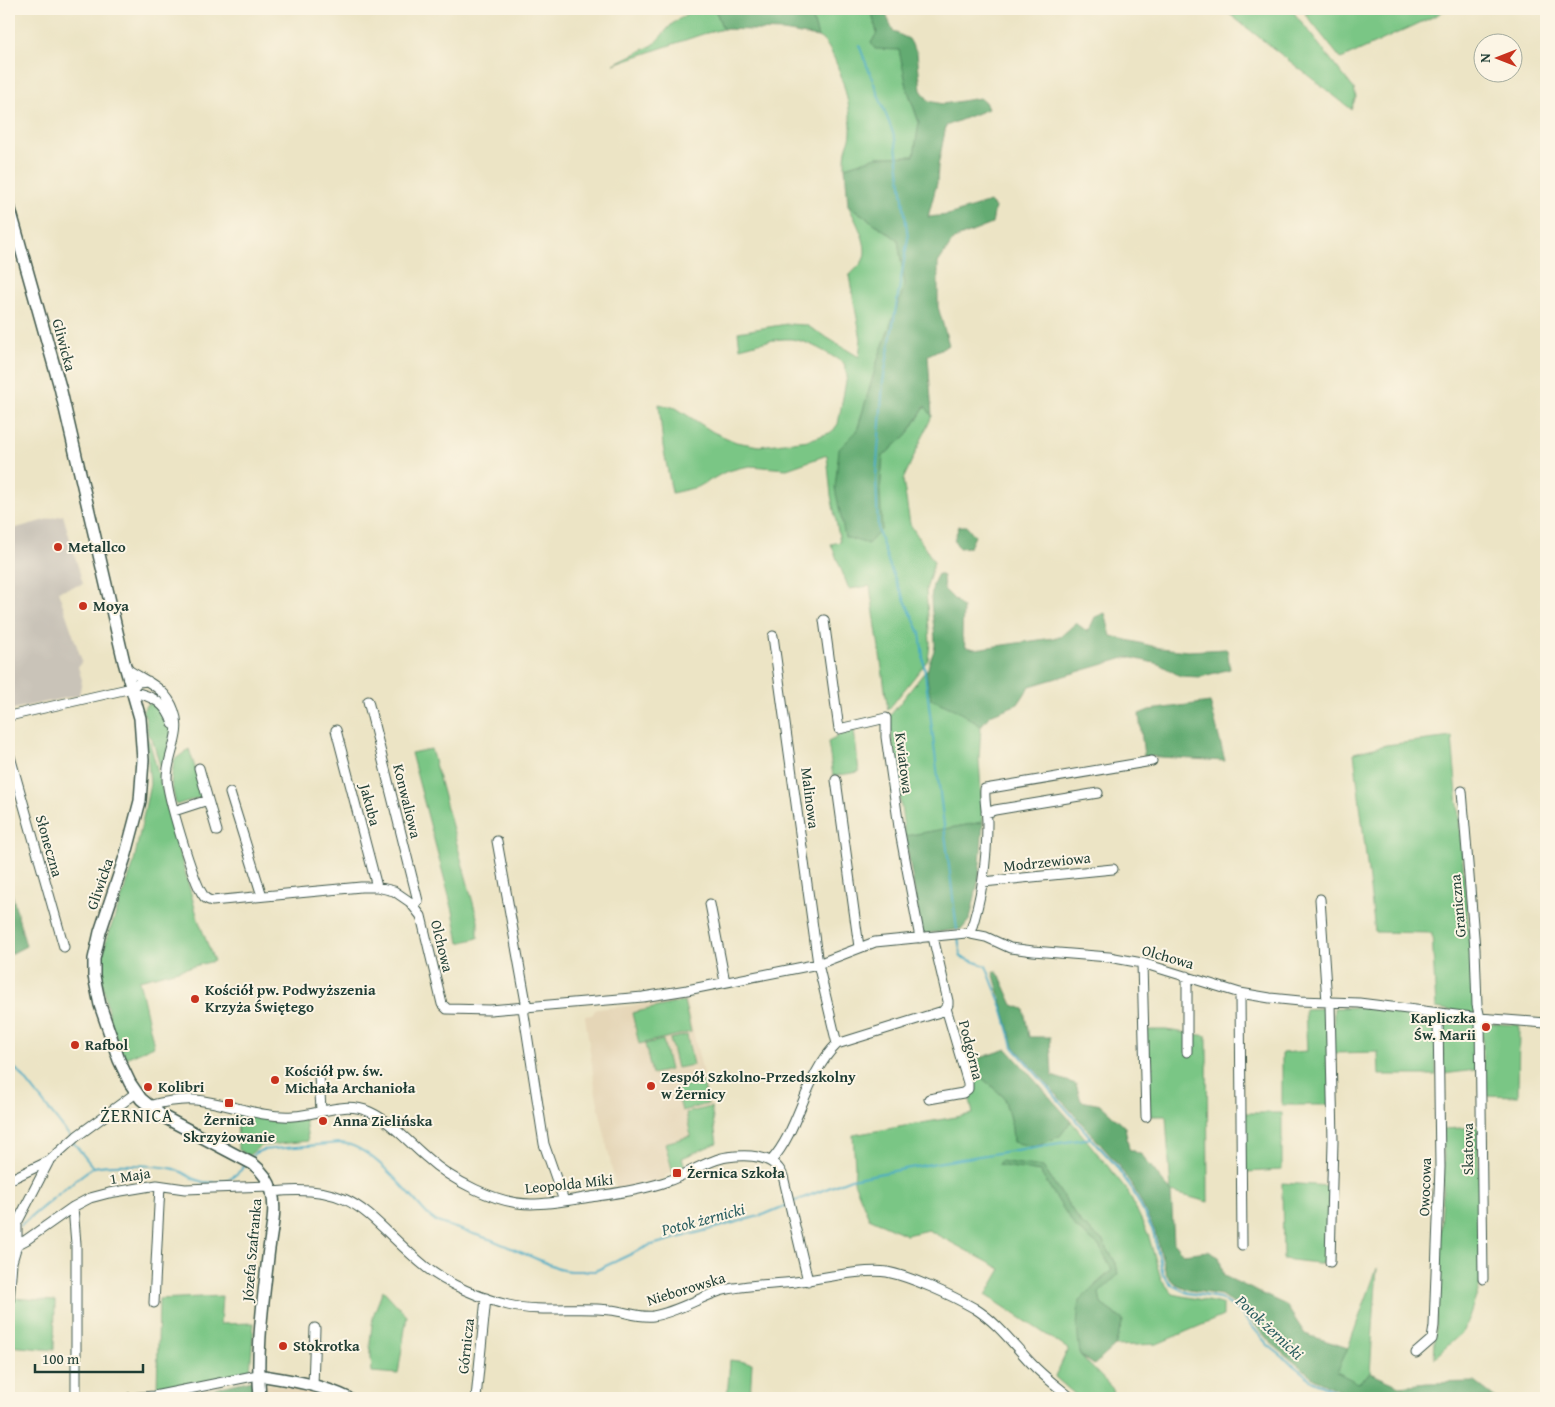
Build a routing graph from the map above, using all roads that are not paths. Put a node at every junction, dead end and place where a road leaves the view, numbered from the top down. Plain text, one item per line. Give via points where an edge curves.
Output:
1 (9, 206) edge
2 (824, 620) dead end
3 (773, 636) dead end
4 (126, 666) junction
5 (148, 681) junction
6 (133, 690) junction
7 (157, 700) junction
8 (368, 701) dead end
9 (139, 713) junction
10 (9, 716) edge
11 (336, 730) dead end
12 (176, 737) junction
13 (9, 753) edge
14 (1152, 761) dead end
15 (198, 768) dead end
16 (836, 780) dead end
17 (1462, 791) dead end
18 (230, 793) dead end
19 (1098, 793) dead end
20 (208, 800) junction
21 (174, 811) junction
22 (986, 813) junction
23 (217, 832) dead end
24 (497, 841) dead end
25 (1113, 869) dead end
26 (983, 882) junction
27 (377, 887) junction
28 (262, 896) junction
29 (1320, 899) dead end
30 (710, 904) dead end
31 (415, 906) junction
32 (962, 934) junction
33 (933, 937) junction
34 (920, 938) junction
35 (64, 947) dead end
36 (859, 947) junction
37 (1142, 963) junction
38 (818, 964) junction
39 (1187, 976) junction
40 (725, 982) junction
41 (1240, 993) junction
42 (1329, 1002) junction
43 (525, 1008) junction
44 (946, 1008) junction
45 (1438, 1014) junction
46 (1480, 1018) junction
47 (1546, 1023) edge
48 (837, 1044) junction
49 (1187, 1052) dead end
50 (319, 1074) dead end
51 (136, 1093) junction
52 (929, 1099) dead end
53 (148, 1106) junction
54 (321, 1111) junction
55 (1146, 1117) dead end
56 (49, 1161) junction
57 (771, 1161) junction
58 (9, 1180) edge
59 (160, 1186) junction
60 (271, 1189) junction
61 (564, 1201) junction
62 (73, 1207) junction
63 (14, 1243) edge
64 (1242, 1246) dead end
65 (1330, 1262) dead end
66 (1483, 1279) dead end
67 (808, 1281) junction
68 (486, 1298) junction
69 (9, 1303) edge
70 (154, 1303) dead end
71 (314, 1328) dead end
72 (1416, 1354) dead end
73 (258, 1375) junction
74 (313, 1386) junction
75 (76, 1398) edge
76 (129, 1398) edge
77 (260, 1398) edge
78 (348, 1398) edge
79 (476, 1398) edge
80 (1071, 1398) edge

1 - 4 street, Gliwicka via 60,387 84,494 92,557 109,622
2 - 34 street, Kwiatowa via 839,729 886,718 886,737
3 - 38 street, Malinowa
4 - 5 street, Olchowa
4 - 6 street, Gliwicka
5 - 6 street via 138,682
5 - 12 street, Olchowa via 163,692 172,705 177,722
6 - 7 street
6 - 9 street, Gliwicka
6 - 10 street
7 - 9 street via 146,702
7 - 12 street via 168,712
8 - 31 street, Konwaliowa via 418,901
9 - 51 street, Gliwicka via 143,760 140,801 98,940 94,968 103,1016 119,1060
11 - 27 street, Jakuba
12 - 21 street, Olchowa via 167,778
13 - 35 street, Słoneczna
14 - 22 street via 985,789
15 - 20 street
16 - 36 street
17 - 46 street, Graniczna
18 - 28 street
19 - 22 street
20 - 21 street
20 - 23 street
21 - 28 street, Olchowa via 197,882 206,899
22 - 26 street
24 - 43 street
25 - 26 street, Modrzewiowa
26 - 32 street via 980,903
27 - 28 street, Olchowa
27 - 31 street, Olchowa via 394,891
29 - 42 street
30 - 40 street
31 - 43 street, Olchowa via 424,927 444,1008 479,1011
32 - 33 street, Olchowa
32 - 37 street, Olchowa via 986,937 1010,948
33 - 34 street, Olchowa
33 - 44 street, Podgórna via 948,1001
34 - 36 street, Olchowa via 875,942
36 - 38 street, Olchowa
37 - 39 street, Olchowa
37 - 55 street
38 - 40 street, Olchowa
38 - 48 street
39 - 41 street, Olchowa
39 - 49 street
40 - 43 street, Olchowa via 643,997
41 - 42 street, Olchowa
41 - 64 street
42 - 45 street, Olchowa
42 - 65 street via 1333,1141
43 - 61 street via 544,1144
44 - 48 street, Podgórna
44 - 52 street, Podgórna via 968,1089 963,1093
45 - 46 street, Olchowa
45 - 72 street, Owocowa via 1440,1167 1434,1326 1432,1339
46 - 47 street, Olchowa
46 - 66 street, Skatowa
48 - 57 street via 822,1062 786,1139
50 - 54 street
51 - 53 street, Gliwicka
51 - 56 street
53 - 54 street, Leopolda Miki via 194,1100 278,1117
53 - 60 street, Józefa Szafranka via 248,1161 264,1174
54 - 61 street, Leopolda Miki via 351,1106 372,1113 443,1170 487,1194 520,1204
56 - 58 street
56 - 63 street via 18,1223
57 - 61 street, Leopolda Miki via 756,1157 726,1157 656,1185
57 - 67 street via 781,1171
59 - 60 street, 1 Maja
59 - 62 street, 1 Maja via 110,1193
59 - 70 street
60 - 68 street, Nieborowska via 319,1192 354,1202 431,1272
60 - 73 street, Józefa Szafranka via 273,1216
62 - 63 street, 1 Maja
62 - 75 street
63 - 69 street
67 - 68 street, Nieborowska via 724,1290 650,1316 610,1310 524,1308
67 - 80 street, Nieborowska via 881,1271 933,1289 991,1320 1038,1370
68 - 79 street, Górnicza
71 - 74 street
73 - 74 street
73 - 76 street
73 - 77 street, Józefa Szafranka
74 - 78 street

